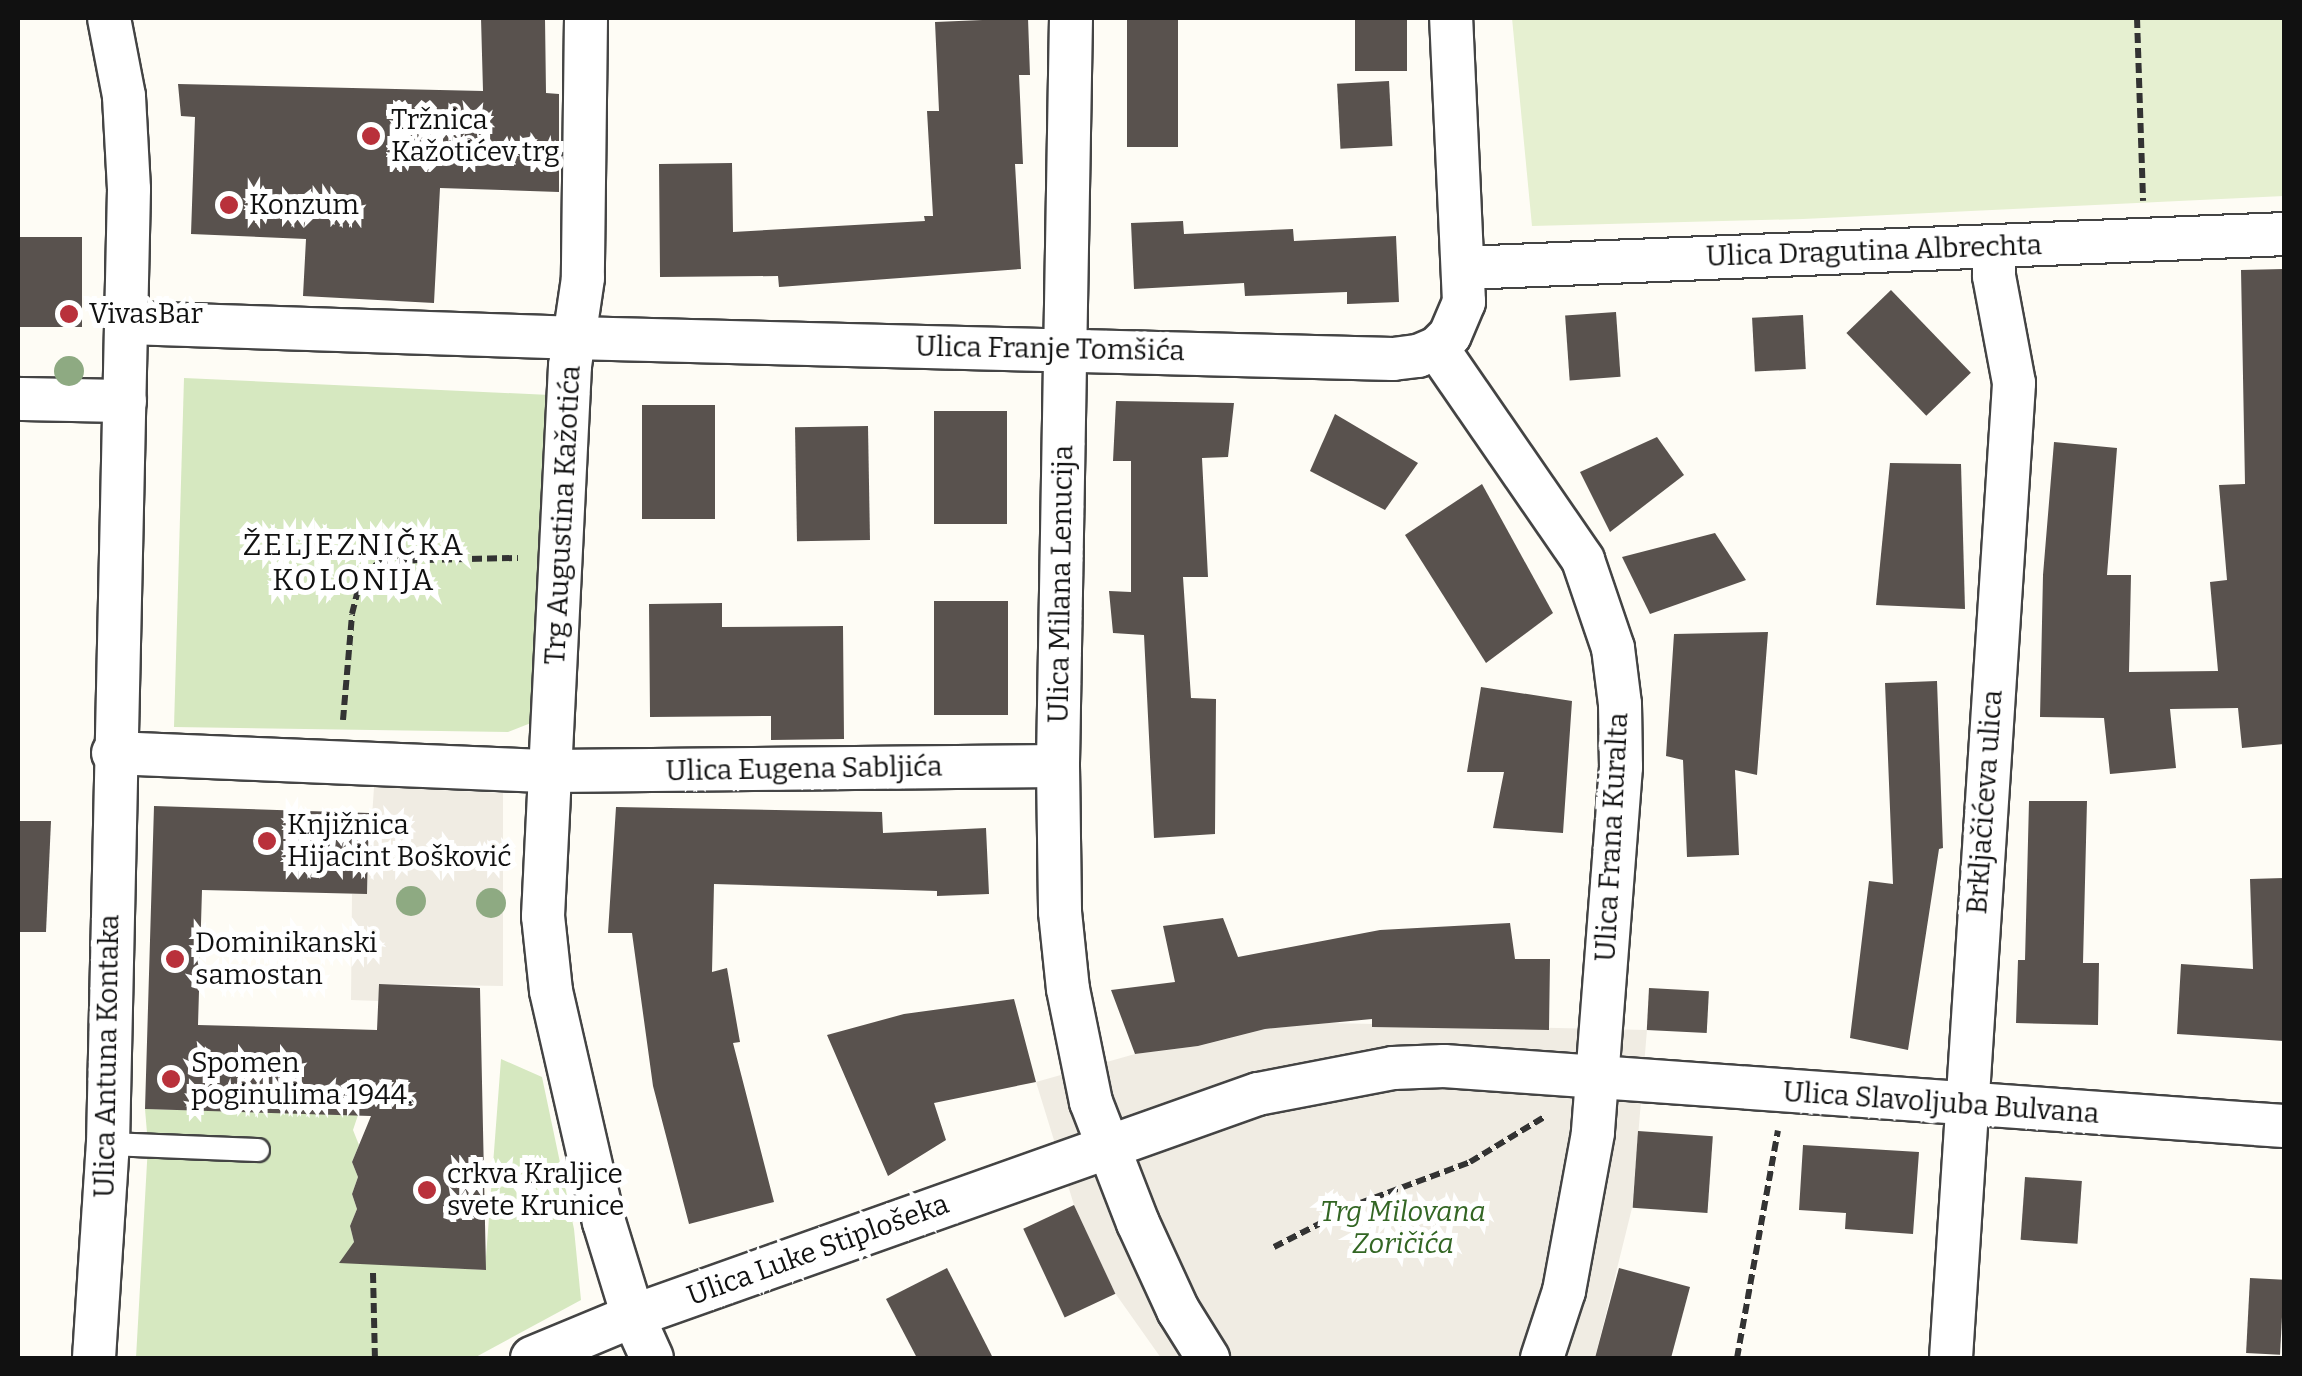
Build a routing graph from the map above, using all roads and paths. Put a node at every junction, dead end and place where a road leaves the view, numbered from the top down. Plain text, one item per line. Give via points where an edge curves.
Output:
1 (109, 18) edge
2 (586, 18) edge
3 (1071, 18) edge
4 (1451, 18) edge
5 (2137, 18) edge
6 (2144, 214) dead end
7 (2284, 234) edge
8 (1994, 246) junction
9 (1464, 268) junction
10 (127, 323) junction
11 (573, 338) junction
12 (1437, 348) junction
13 (1064, 349) junction
14 (18, 399) edge
15 (125, 402) junction
16 (559, 557) junction
17 (114, 753) junction
18 (339, 763) junction
19 (1058, 766) junction
20 (550, 771) junction
21 (1597, 1077) junction
22 (1965, 1104) junction
23 (1552, 1112) dead end
24 (1781, 1115) dead end
25 (2284, 1126) edge
26 (108, 1144) junction
27 (1106, 1146) junction
28 (258, 1150) dead end
29 (1274, 1248) dead end
30 (373, 1273) dead end
31 (633, 1316) junction
32 (94, 1358) edge
33 (375, 1358) edge
34 (532, 1358) edge
35 (652, 1358) edge
36 (1208, 1358) edge
37 (1542, 1358) edge
38 (1736, 1358) edge
39 (1950, 1358) edge

1 - 10 street via 128,142
2 - 11 street via 583,278
3 - 13 street, Ulica Milana Lenucija
4 - 9 street
5 - 6 path
7 - 8 street, Ulica Dragutina Albrechta
8 - 9 street, Ulica Dragutina Albrechta
8 - 22 street, Brkljačićeva ulica via 2014,383
9 - 12 street via 1458,319
10 - 11 street, Trg Augustina Kažotića
10 - 15 street
11 - 13 street, Ulica Franje Tomšića
11 - 16 street, Trg Augustina Kažotića
12 - 13 street, Ulica Franje Tomšića via 1393,359
12 - 21 street, Ulica Frana Kuralta via 1583,560 1612,648 1621,768
13 - 19 street, Ulica Milana Lenucija
14 - 15 street
15 - 17 street
16 - 18 path via 382,560 362,574 352,614
16 - 20 street, Trg Augustina Kažotića
17 - 18 street
17 - 26 street, Ulica Antuna Kontaka
18 - 20 street
19 - 20 street, Ulica Eugena Sabljića
19 - 27 street, Ulica Milana Lenucija via 1068,989
20 - 31 street, Trg Augustina Kažotića via 544,916 552,991 604,1222
21 - 22 street, Ulica Slavoljuba Bulvana
21 - 27 street via 1393,1068 1258,1094
21 - 37 street via 1583,1205
22 - 25 street, Ulica Slavoljuba Bulvana
22 - 39 street, Brkljačićeva ulica
23 - 29 path via 1470,1162 1360,1203
24 - 38 path
26 - 28 lane
26 - 32 street, Ulica Antuna Kontaka
27 - 31 street, Ulica Luke Stiplošeka
27 - 36 street via 1178,1310
30 - 33 path
31 - 34 street, Ulica Luke Stiplošeka
31 - 35 street, Trg Augustina Kažotića

